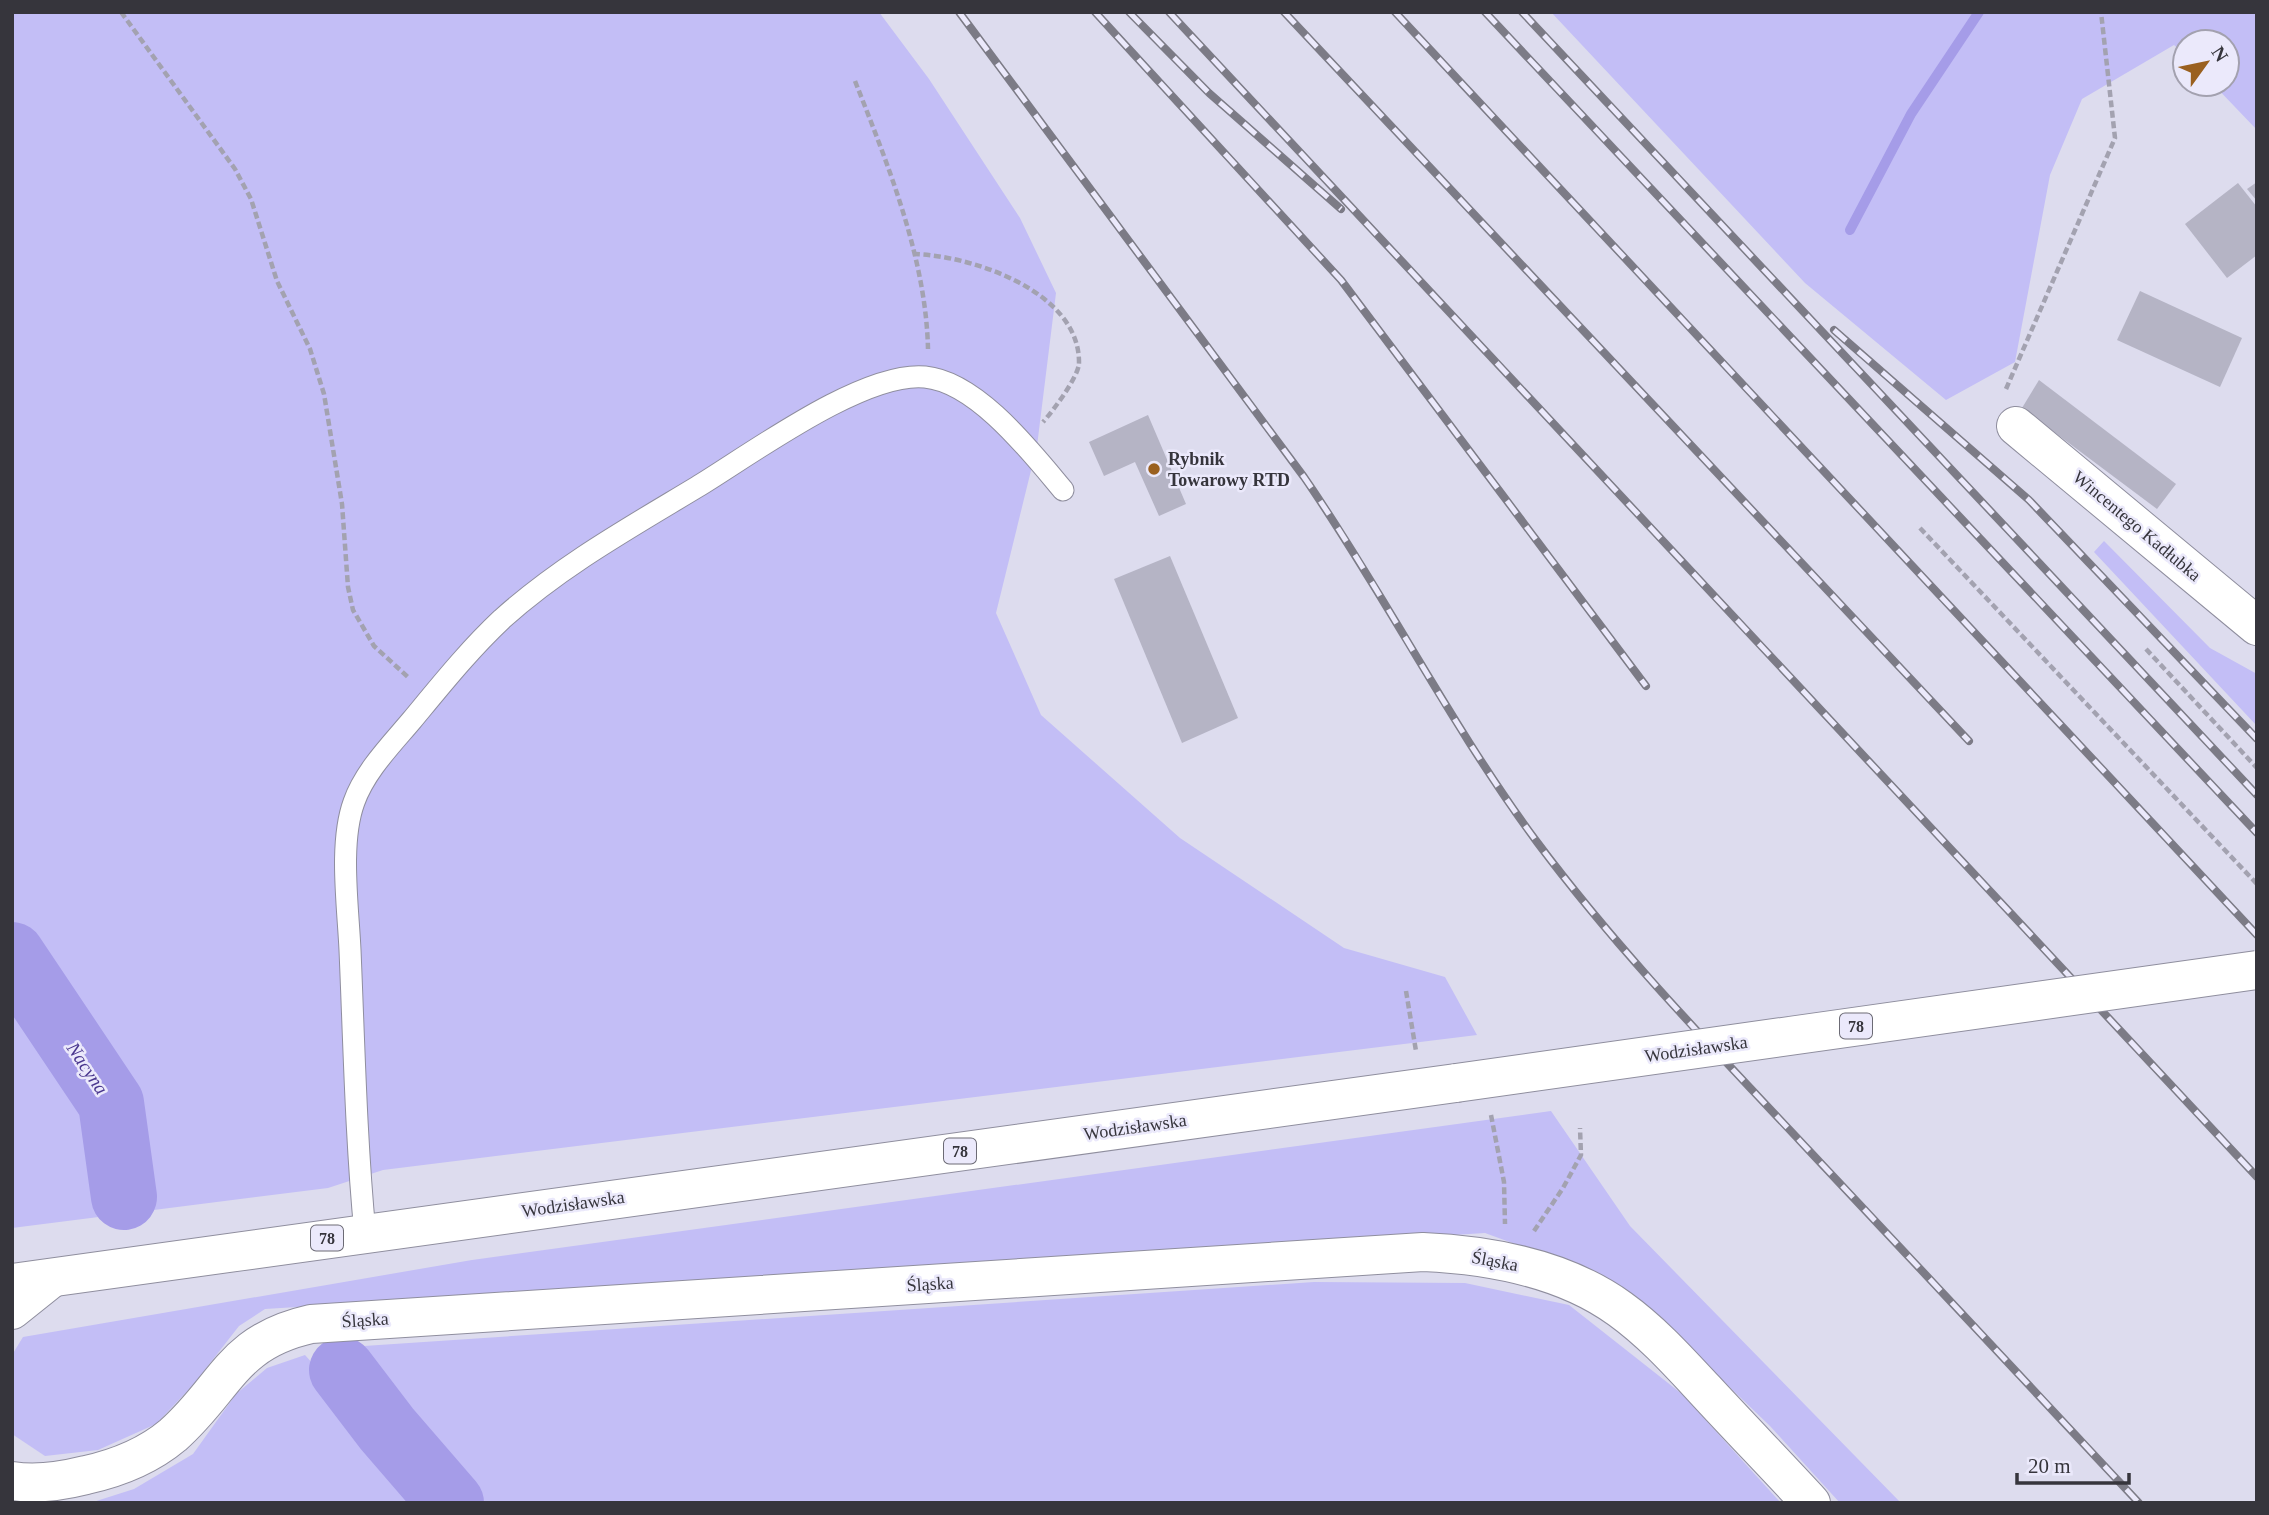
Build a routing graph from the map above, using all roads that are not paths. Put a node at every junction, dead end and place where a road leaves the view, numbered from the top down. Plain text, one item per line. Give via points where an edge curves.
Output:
1 (2016, 426) road end
2 (1063, 490) dead end
3 (2257, 626) edge
4 (2257, 970) edge
5 (365, 1233) junction
6 (52, 1278) junction
7 (12, 1283) edge
8 (12, 1310) edge
9 (12, 1481) edge
10 (1811, 1503) edge

1 - 3 street, Wincentego Kadłubka
2 - 5 lane via 1023,443 959,389 925,377 901,378 799,423 587,553 502,619 368,775 350,816 348,894
4 - 5 street, Wodzisławska / 78, bridge
5 - 6 street, Wodzisławska / 78
6 - 7 street, Wodzisławska / 78
6 - 8 street
9 - 10 street, Śląska via 74,1478 140,1457 179,1429 255,1345 282,1332 320,1323 1447,1252 1557,1277 1620,1308 1658,1340

